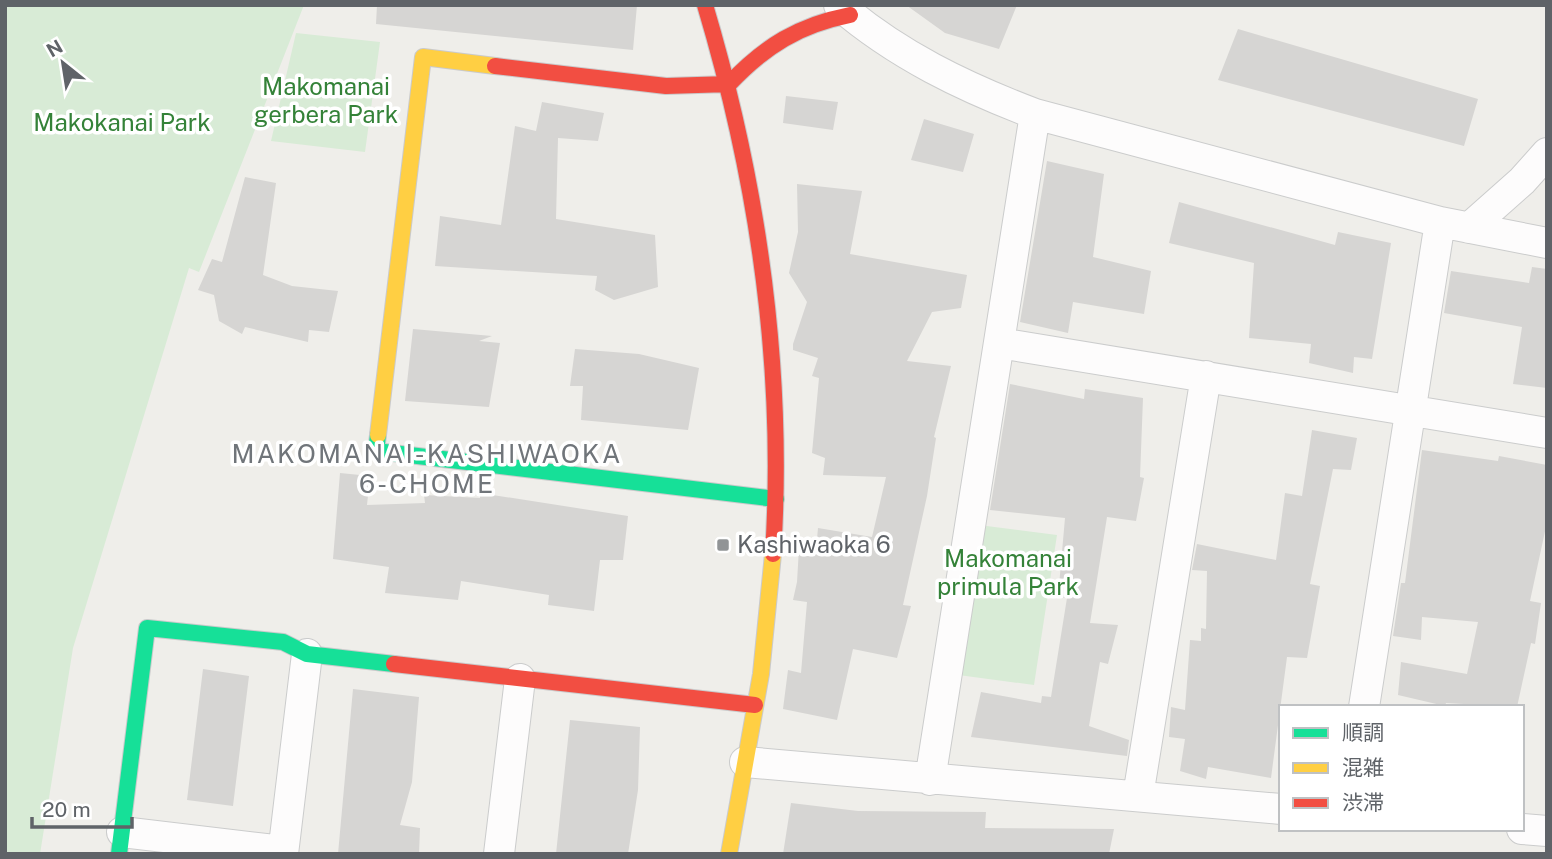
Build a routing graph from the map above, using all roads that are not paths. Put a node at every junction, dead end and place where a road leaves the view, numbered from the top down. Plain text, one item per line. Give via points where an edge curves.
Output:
1 (705, 5) edge
2 (844, 10) edge
3 (729, 84) junction
4 (1035, 114) junction
5 (1547, 153) edge
6 (1440, 222) junction
7 (1469, 228) junction
8 (1547, 243) edge
9 (999, 343) junction
10 (1206, 376) junction
11 (1410, 409) junction
12 (1547, 433) edge
13 (776, 499) junction
14 (307, 654) junction
15 (520, 679) junction
16 (755, 705) junction
17 (1364, 705) edge
18 (746, 762) junction
19 (930, 780) junction
20 (1138, 796) junction
21 (1279, 809) edge
22 (1524, 829) edge
23 (1547, 831) edge
24 (121, 843) edge
25 (283, 852) edge
26 (499, 854) edge
27 (729, 854) edge

1 - 3 street
2 - 3 street via 793,30 754,57
2 - 4 street via 934,71
3 - 13 street via 754,197 769,312
3 - 13 street via 666,86 423,57 376,451
4 - 6 street
4 - 9 street
5 - 7 street
6 - 7 street
6 - 11 street
7 - 8 street
9 - 10 street
9 - 19 street
10 - 11 street
10 - 20 street
11 - 12 street
11 - 17 street
13 - 16 street via 769,615
14 - 15 street
14 - 24 street via 284,642 147,628
14 - 25 street
15 - 16 street
15 - 26 street
16 - 18 street
18 - 19 street
18 - 27 street
19 - 20 street
20 - 21 street
22 - 23 street
24 - 25 street

